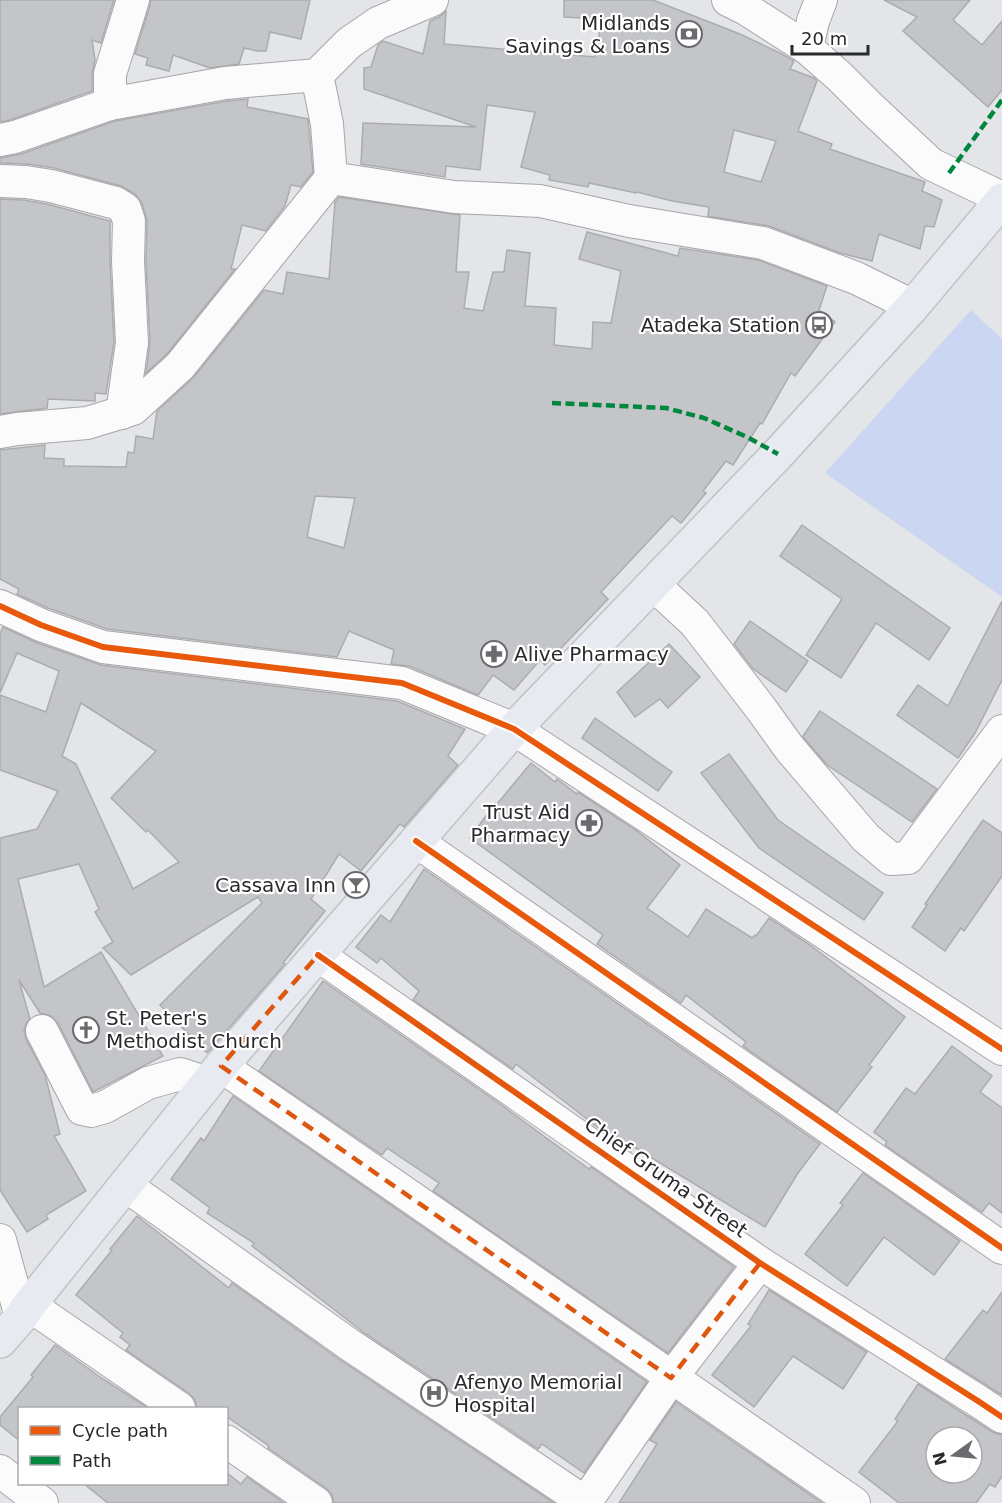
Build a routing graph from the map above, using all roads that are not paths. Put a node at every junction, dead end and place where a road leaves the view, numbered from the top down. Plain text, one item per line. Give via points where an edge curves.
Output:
1 (133, 0) edge
2 (432, 0) edge
3 (728, 0) edge
4 (821, 0) edge
5 (807, 48) junction
6 (317, 75) junction
7 (110, 104) junction
8 (0, 140) edge
9 (331, 178) junction
10 (0, 181) edge
11 (1002, 199) edge
12 (913, 306) junction
13 (122, 413) junction
14 (0, 432) edge
15 (654, 585) junction
16 (0, 606) edge
17 (514, 729) junction
18 (1002, 731) edge
19 (416, 841) junction
20 (318, 955) junction
21 (42, 1031) dead end
22 (1002, 1049) edge
23 (214, 1075) junction
24 (125, 1185) junction
25 (0, 1240) edge
26 (1002, 1248) edge
27 (760, 1263) junction
28 (16, 1321) edge
29 (671, 1378) junction
30 (177, 1407) edge
31 (1002, 1418) edge
32 (228, 1442) edge
33 (0, 1471) edge
34 (18, 1485) edge
35 (18, 1485) edge
36 (42, 1503) edge
37 (316, 1503) edge
38 (585, 1503) edge
39 (854, 1503) edge

1 - 7 street via 110,74
2 - 6 street via 378,23 349,43
3 - 5 street
4 - 5 street
5 - 11 street via 932,164
6 - 7 street via 225,83
6 - 9 street via 327,124
7 - 8 street
9 - 12 street via 454,196 540,201 629,221 763,243 856,278
9 - 13 street via 180,366 133,410
10 - 13 street via 51,186 116,203 125,209 129,220 132,343
11 - 12 main road
12 - 15 main road
13 - 14 street via 87,423
15 - 17 main road
15 - 18 street via 695,623 790,749 867,838 891,859 908,858
16 - 17 street via 103,646 402,683
17 - 19 main road
17 - 22 street
19 - 20 main road
19 - 26 street
20 - 23 main road
20 - 27 street, Chief Gruma Street
21 - 23 street via 82,1109 105,1107 148,1083 180,1074
23 - 24 main road
23 - 29 street
24 - 28 main road
24 - 38 street via 350,1345
25 - 28 street
27 - 29 street
27 - 31 street, Chief Gruma Street
28 - 30 street
29 - 38 street
29 - 39 street
32 - 37 street
33 - 34 street
35 - 36 street

